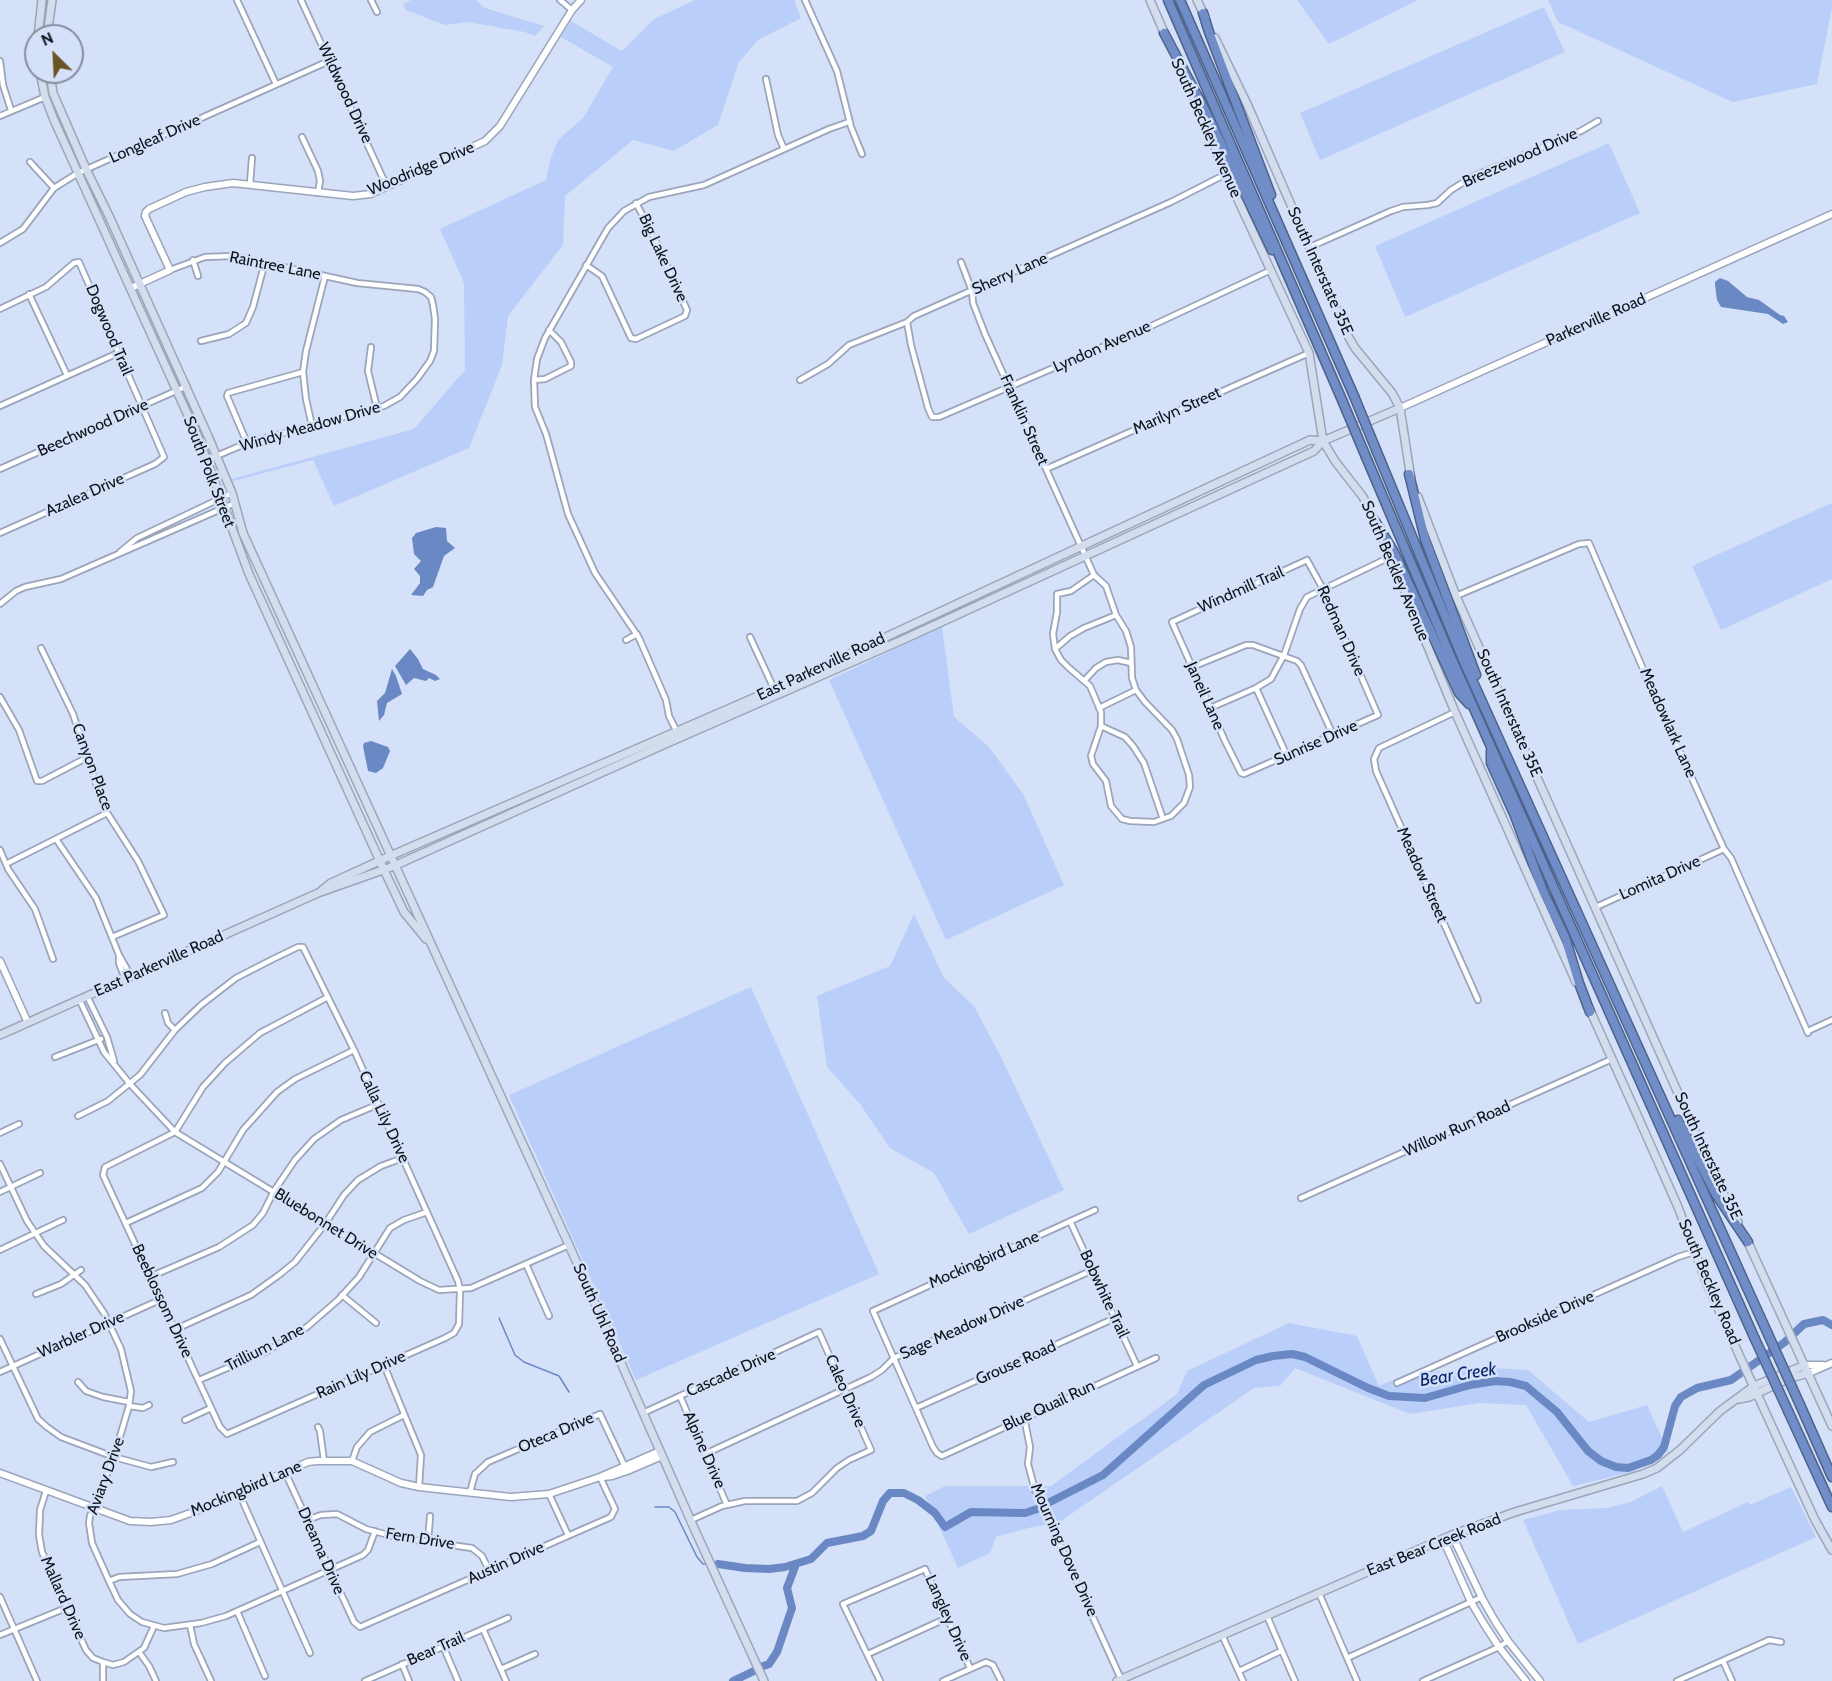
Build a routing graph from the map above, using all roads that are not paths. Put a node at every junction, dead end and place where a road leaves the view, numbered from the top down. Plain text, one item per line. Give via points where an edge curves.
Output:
1 (42, 0) edge
2 (52, 0) edge
3 (237, 0) edge
4 (301, 0) edge
5 (372, 0) edge
6 (560, 0) edge
7 (581, 0) edge
8 (805, 0) edge
9 (1150, 0) edge
10 (1168, 0) edge
11 (1180, 0) edge
12 (1197, 0) edge
13 (572, 10) junction
14 (377, 12) dead end
15 (1203, 13) junction
16 (39, 24) edge
17 (49, 24) edge
18 (1164, 33) junction
19 (0, 61) edge
20 (329, 61) junction
21 (766, 79) dead end
22 (42, 84) edge
23 (52, 84) edge
24 (276, 84) junction
25 (54, 93) junction
26 (45, 97) junction
27 (11, 110) junction
28 (0, 116) edge
29 (1598, 121) dead end
30 (849, 123) junction
31 (302, 137) dead end
32 (784, 149) junction
33 (862, 154) dead end
34 (252, 158) dead end
35 (30, 162) dead end
36 (86, 169) junction
37 (78, 173) junction
38 (1226, 174) junction
39 (250, 184) junction
40 (387, 187) junction
41 (54, 188) junction
42 (318, 193) junction
43 (636, 203) junction
44 (1832, 214) edge
45 (1286, 238) junction
46 (0, 243) edge
47 (1310, 247) junction
48 (193, 260) junction
49 (265, 262) junction
50 (961, 262) dead end
51 (586, 265) junction
52 (170, 270) junction
53 (1271, 270) junction
54 (198, 276) dead end
55 (325, 276) junction
56 (140, 284) junction
57 (131, 288) junction
58 (972, 291) junction
59 (425, 292) joint
60 (29, 294) junction
61 (0, 309) edge
62 (1304, 309) junction
63 (907, 322) junction
64 (549, 330) junction
65 (201, 341) dead end
66 (371, 347) dead end
67 (118, 353) junction
68 (1309, 353) junction
69 (303, 372) junction
70 (67, 375) junction
71 (534, 380) junction
72 (800, 380) dead end
73 (187, 386) junction
74 (1009, 388) junction
75 (177, 391) junction
76 (0, 406) edge
77 (141, 406) junction
78 (377, 408) junction
79 (1400, 408) junction
80 (1360, 425) joint
81 (312, 426) junction
82 (1323, 441) junction
83 (247, 443) junction
84 (1289, 450) junction
85 (162, 453) joint
86 (217, 456) junction
87 (207, 460) junction
88 (1294, 460) junction
89 (1046, 469) junction
90 (0, 470) edge
91 (1409, 474) junction
92 (232, 493) junction
93 (220, 497) junction
94 (1178, 501) junction
95 (235, 503) junction
96 (224, 508) junction
97 (192, 511) junction
98 (1183, 511) junction
99 (196, 520) junction
100 (1375, 521) junction
101 (1131, 524) junction
102 (0, 533) edge
103 (1082, 547) junction
104 (1105, 548) junction
105 (117, 555) junction
106 (1086, 557) junction
107 (1390, 557) junction
108 (1307, 560) joint
109 (1094, 575) junction
110 (1323, 589) junction
111 (1456, 597) junction
112 (0, 604) edge
113 (1116, 615) junction
114 (1176, 620) joint
115 (637, 634) junction
116 (750, 637) dead end
117 (626, 640) dead end
118 (876, 642) junction
119 (41, 648) dead end
120 (1055, 648) junction
121 (879, 650) junction
122 (1284, 655) junction
123 (1131, 663) junction
124 (1192, 667) junction
125 (1084, 681) junction
126 (1256, 688) junction
127 (1136, 690) junction
128 (776, 693) junction
129 (0, 697) edge
130 (1374, 702) joint
131 (1473, 706) junction
132 (1099, 708) junction
133 (1210, 708) junction
134 (1486, 710) junction
135 (1455, 712) junction
136 (1101, 726) junction
137 (678, 735) junction
138 (1333, 735) junction
139 (1491, 745) junction
140 (1287, 756) junction
141 (88, 757) junction
142 (1241, 773) joint
143 (544, 794) junction
144 (107, 813) junction
145 (1163, 819) junction
146 (56, 839) junction
147 (1724, 849) junction
148 (0, 850) edge
149 (390, 856) junction
150 (380, 861) junction
151 (6, 864) junction
152 (394, 866) junction
153 (384, 870) junction
154 (318, 893) junction
155 (1596, 907) junction
156 (112, 937) junction
157 (432, 946) junction
158 (53, 958) dead end
159 (0, 961) edge
160 (128, 977) junction
161 (83, 997) junction
162 (328, 997) junction
163 (1478, 1000) dead end
164 (165, 1012) dead end
165 (1590, 1012) junction
166 (1625, 1016) junction
167 (1832, 1020) edge
168 (28, 1023) junction
169 (175, 1030) junction
170 (0, 1035) edge
171 (106, 1037) junction
172 (98, 1040) junction
173 (354, 1050) junction
174 (55, 1057) dead end
175 (1612, 1059) junction
176 (114, 1061) junction
177 (130, 1084) junction
178 (379, 1104) junction
179 (78, 1116) dead end
180 (19, 1124) dead end
181 (175, 1132) junction
182 (0, 1133) edge
183 (403, 1158) junction
184 (225, 1162) junction
185 (0, 1164) edge
186 (40, 1173) dead end
187 (10, 1187) junction
188 (274, 1191) junction
189 (0, 1192) edge
190 (1302, 1198) dead end
191 (1095, 1210) dead end
192 (427, 1212) junction
193 (63, 1220) dead end
194 (1070, 1221) junction
195 (126, 1223) junction
196 (325, 1224) junction
197 (35, 1234) junction
198 (1748, 1242) junction
199 (569, 1245) junction
200 (0, 1250) edge
201 (1694, 1252) junction
202 (374, 1254) junction
203 (526, 1264) junction
204 (81, 1270) dead end
205 (1093, 1270) junction
206 (75, 1274) junction
207 (152, 1276) junction
208 (460, 1290) junction
209 (36, 1294) dead end
210 (342, 1295) junction
211 (162, 1299) junction
212 (549, 1316) dead end
213 (1115, 1318) junction
214 (108, 1322) junction
215 (376, 1323) dead end
216 (176, 1329) junction
217 (819, 1332) joint
218 (0, 1339) edge
219 (894, 1358) junction
220 (1156, 1358) dead end
221 (1831, 1364) edge
222 (384, 1365) junction
223 (1805, 1365) junction
224 (12, 1366) junction
225 (1137, 1366) junction
226 (0, 1372) edge
227 (1809, 1373) junction
228 (199, 1380) junction
229 (78, 1382) dead end
230 (1397, 1383) dead end
231 (845, 1390) junction
232 (1755, 1390) junction
233 (680, 1396) junction
234 (129, 1404) junction
235 (149, 1405) dead end
236 (211, 1408) junction
237 (916, 1408) junction
238 (643, 1413) junction
239 (404, 1415) junction
240 (1024, 1417) junction
241 (185, 1420) dead end
242 (318, 1426) dead end
243 (1832, 1426) edge
244 (226, 1434) joint
245 (661, 1453) junction
246 (705, 1454) junction
247 (114, 1457) junction
248 (324, 1461) junction
249 (352, 1461) junction
250 (173, 1462) dead end
251 (626, 1469) junction
252 (285, 1472) junction
253 (0, 1473) edge
254 (600, 1477) junction
255 (1832, 1477) edge
256 (418, 1487) junction
257 (46, 1491) junction
258 (470, 1492) junction
259 (238, 1493) junction
260 (549, 1494) junction
261 (728, 1505) junction
262 (1832, 1507) edge
263 (94, 1508) junction
264 (430, 1516) dead end
265 (307, 1520) junction
266 (691, 1520) junction
267 (375, 1532) junction
268 (568, 1535) junction
269 (1452, 1535) junction
270 (1443, 1539) junction
271 (261, 1542) junction
272 (428, 1542) junction
273 (1832, 1550) edge
274 (329, 1569) junction
275 (489, 1570) junction
276 (109, 1581) junction
277 (282, 1591) junction
278 (1319, 1593) junction
279 (0, 1597) edge
280 (1482, 1597) junction
281 (1471, 1602) junction
282 (66, 1608) junction
283 (237, 1611) junction
284 (1267, 1616) junction
285 (508, 1618) dead end
286 (947, 1618) junction
287 (190, 1625) junction
288 (154, 1626) junction
289 (360, 1627) joint
290 (483, 1629) junction
291 (14, 1630) junction
292 (0, 1635) edge
293 (1222, 1635) junction
294 (1508, 1641) junction
295 (1781, 1642) dead end
296 (443, 1646) junction
297 (1499, 1647) junction
298 (1281, 1651) junction
299 (139, 1652) junction
300 (310, 1653) dead end
301 (536, 1654) dead end
302 (868, 1654) junction
303 (1347, 1658) junction
304 (1723, 1661) junction
305 (103, 1662) junction
306 (402, 1664) junction
307 (970, 1668) junction
308 (501, 1669) junction
309 (1239, 1671) junction
310 (266, 1676) dead end
311 (1119, 1680) edge
312 (37, 1681) edge
313 (103, 1681) edge
314 (156, 1681) edge
315 (211, 1681) edge
316 (365, 1681) edge
317 (409, 1681) edge
318 (458, 1681) edge
319 (507, 1681) edge
320 (764, 1681) edge
321 (880, 1681) edge
322 (943, 1681) edge
323 (1001, 1681) edge
324 (1243, 1681) edge
325 (1294, 1681) edge
326 (1357, 1681) edge
327 (1422, 1681) edge
328 (1526, 1681) edge
329 (1540, 1681) edge
330 (1677, 1681) edge
331 (1732, 1681) edge

1 - 16 main road
2 - 17 main road
3 - 24 street
4 - 20 street, Wildwood Drive
5 - 14 street
6 - 13 street
7 - 13 street, Woodridge Drive
8 - 30 street via 837,70
9 - 18 main road, South Beckley Avenue
10 - 62 highway
11 - 45 highway
12 - 15 main road, South Interstate 35E
13 - 40 street, Woodridge Drive via 496,132 478,145
15 - 45 highway
15 - 47 main road, South Interstate 35E
18 - 38 main road, South Beckley Avenue
18 - 62 highway
19 - 27 street
20 - 24 street, Longleaf Drive
20 - 40 street, Wildwood Drive
21 - 32 street
22 - 26 main road, South Polk Street
23 - 25 main road, South Polk Street
24 - 36 street, Longleaf Drive
25 - 26 street
25 - 36 main road, South Polk Street
26 - 27 street
26 - 37 main road, South Polk Street
27 - 28 street
29 - 47 street, Breezewood Drive via 1472,177 1437,203 1397,209
30 - 32 street
30 - 33 street
31 - 42 street via 318,171
32 - 43 street via 704,185
34 - 39 street
35 - 41 street
36 - 37 street, Longleaf Drive
36 - 56 main road, South Polk Street
37 - 41 street, Longleaf Drive
37 - 57 main road, South Polk Street
38 - 53 main road, South Beckley Avenue
38 - 58 street, Sherry Lane
39 - 42 street, Woodridge Drive
39 - 52 street, Woodridge Drive via 205,187 149,209 146,216
40 - 42 street, Woodridge Drive via 353,196
41 - 46 street, Longleaf Drive via 31,221
43 - 51 street via 611,223
43 - 51 street, Big Lake Drive via 687,314 632,339 602,276
44 - 79 street, Parkerville Road
45 - 134 highway, bridge
47 - 79 main road, South Interstate 35E via 1352,342
48 - 49 street, Raintree Lane via 234,256
48 - 52 street, Raintree Lane
48 - 54 street
49 - 55 street, Raintree Lane
49 - 65 street via 246,323 229,334
50 - 58 street, Franklin Street
51 - 64 street
52 - 56 street, Raintree Lane
53 - 68 main road, South Beckley Avenue
53 - 74 street, Lyndon Avenue
55 - 59 street, Raintree Lane
55 - 69 street
56 - 57 street, Raintree Lane
56 - 73 main road, South Polk Street
57 - 75 main road, South Polk Street
58 - 63 street, Sherry Lane
58 - 74 street, Franklin Street via 973,303
59 - 78 street, Windy Meadow Drive via 431,297 435,319 430,361 400,397
60 - 61 street
60 - 67 street, Dogwood Trail via 46,287 79,262
60 - 70 street
62 - 131 highway, bridge
63 - 72 street, Sherry Lane via 849,345 828,364
63 - 74 street, Lyndon Avenue via 932,417 947,415
64 - 71 street via 539,352
64 - 71 street via 563,345 571,366
66 - 78 street via 368,371
67 - 70 street
67 - 77 street, Dogwood Trail
68 - 82 main road, South Beckley Avenue
68 - 89 street, Marilyn Street
69 - 81 street
69 - 83 street via 228,393
70 - 76 street
71 - 115 street via 535,407 571,524 595,573
73 - 75 street, Beechwood Drive
73 - 86 main road, South Polk Street
74 - 89 street, Franklin Street
75 - 77 street, Beechwood Drive
75 - 87 main road, South Polk Street
77 - 85 street, Dogwood Trail
77 - 90 street, Beechwood Drive
78 - 81 street, Windy Meadow Drive
79 - 80 main road, Parkerville Road
79 - 91 main road, South Interstate 35E
80 - 82 main road, East Parkerville Road
81 - 83 street, Windy Meadow Drive
82 - 84 main road, East Parkerville Road via 1310,440
82 - 88 main road, East Parkerville Road via 1314,451
82 - 100 main road, South Beckley Avenue via 1364,497
83 - 86 street, Windy Meadow Drive
84 - 88 main road
84 - 94 main road, East Parkerville Road
85 - 102 street, Azalea Drive via 164,457 155,464
86 - 87 street, Windy Meadow Drive
86 - 92 main road, South Polk Street
87 - 93 main road, South Polk Street
88 - 98 main road, East Parkerville Road
89 - 103 street, Franklin Street
91 - 111 main road, South Interstate 35E
91 - 134 highway via 1425,539
92 - 93 street
92 - 95 main road, South Polk Street
93 - 96 main road, South Polk Street
93 - 97 street
94 - 98 main road
94 - 101 main road, East Parkerville Road
95 - 96 street
95 - 149 main road, South Polk Street via 243,533
96 - 99 street
96 - 150 main road, South Polk Street via 249,574
97 - 99 street
97 - 105 street via 137,538
98 - 104 main road, East Parkerville Road
99 - 105 street
100 - 107 main road, South Beckley Avenue
100 - 131 highway via 1394,552 1459,693
101 - 103 main road, East Parkerville Road
101 - 104 main road via 1130,531
103 - 106 street, Franklin Street
103 - 118 main road, East Parkerville Road
104 - 106 main road, East Parkerville Road
105 - 112 street via 62,579 16,591
106 - 109 street, Franklin Street
106 - 121 main road, East Parkerville Road
107 - 110 street
107 - 135 main road, South Beckley Avenue
108 - 110 street, Redman Drive
108 - 114 street, Windmill Trail
109 - 113 street, Franklin Street via 1106,586
109 - 120 street via 1071,591 1057,594
110 - 122 street via 1304,602
110 - 130 street, Redman Drive
111 - 147 street, Meadowlark Lane via 1589,543
111 - 155 main road, South Interstate 35E
113 - 120 street via 1084,628
113 - 123 street, Franklin Street via 1131,646
114 - 124 street, Janeil Lane via 1172,622
115 - 117 street
115 - 137 street
116 - 128 street
118 - 121 main road
118 - 128 main road, East Parkerville Road
119 - 141 street, Canyon Place via 73,714
120 - 125 street via 1061,660
121 - 128 main road, East Parkerville Road
122 - 124 street via 1246,645
122 - 126 street via 1271,679
122 - 138 street via 1302,665
123 - 125 street via 1106,662
123 - 127 street, Franklin Street
124 - 133 street, Janeil Lane
125 - 132 street
126 - 133 street
126 - 140 street
127 - 132 street
127 - 145 street via 1178,739 1189,775 1190,787 1184,803
128 - 137 main road, East Parkerville Road
129 - 141 street via 19,730 37,782
130 - 138 street, Sunrise Drive via 1378,715
131 - 139 highway
132 - 136 street
133 - 142 street, Janeil Lane
134 - 166 highway
135 - 163 street, Meadow Street via 1379,748 1374,759
135 - 165 main road, South Beckley Avenue
136 - 145 street via 1125,737 1134,746 1144,763
136 - 145 street via 1091,756 1106,782 1114,811 1130,821
137 - 143 main road, East Parkerville Road
138 - 140 street, Sunrise Drive
139 - 165 highway via 1491,763 1565,938
139 - 262 highway, bridge
140 - 142 street, Sunrise Drive via 1250,773
141 - 144 street, Canyon Place
143 - 149 main road, East Parkerville Road
143 - 152 main road, East Parkerville Road
144 - 146 street
144 - 156 street, Canyon Place via 138,861 164,915
146 - 151 street
146 - 156 street via 96,898
147 - 155 street, Lomita Drive
147 - 167 street, Meadowlark Lane via 1808,1032
148 - 151 street
149 - 150 main road, East Parkerville Road
149 - 152 main road, South Polk Street
150 - 153 main road, South Polk Street
150 - 154 main road, East Parkerville Road
151 - 158 street via 36,909
152 - 153 main road, East Parkerville Road
152 - 157 main road, South Uhl Road
153 - 154 main road, East Parkerville Road
153 - 157 main road, South Uhl Road via 404,912
154 - 160 main road, East Parkerville Road
155 - 198 main road, South Interstate 35E
156 - 160 street via 119,963
157 - 199 main road, South Uhl Road
159 - 168 street
160 - 161 main road, East Parkerville Road
161 - 168 main road, East Parkerville Road
161 - 171 street, Bluebonnet Drive
161 - 172 street, Bluebonnet Drive
162 - 169 street, Calla Lily Drive via 303,947 236,978
162 - 173 street, Calla Lily Drive
162 - 181 street via 260,1033 225,1063 203,1087
164 - 169 street
165 - 175 main road, South Beckley Road
166 - 198 highway via 1715,1193
166 - 255 highway, bridge
168 - 170 main road, East Parkerville Road
169 - 177 street
171 - 172 street
171 - 176 street, Bluebonnet Drive
172 - 174 street
172 - 176 street, Bluebonnet Drive
173 - 178 street, Calla Lily Drive
173 - 184 street via 295,1079 278,1092 243,1130
175 - 190 street, Willow Run Road
175 - 201 main road, South Beckley Road
176 - 177 street, Bluebonnet Drive
177 - 179 street
177 - 181 street, Bluebonnet Drive
178 - 183 street, Calla Lily Drive
178 - 188 street via 341,1120 314,1139
180 - 182 street
181 - 184 street, Bluebonnet Drive
181 - 195 street, Beeblossom Drive via 105,1167 103,1175
183 - 192 street, Calla Lily Drive
183 - 196 street via 358,1180
184 - 188 street, Bluebonnet Drive
184 - 195 street via 202,1188
185 - 187 street, Aviary Drive
186 - 187 street
187 - 189 street
187 - 197 street, Aviary Drive
188 - 196 street, Bluebonnet Drive
188 - 207 street via 253,1225 236,1237
191 - 194 street, Mockingbird Lane
192 - 202 street, Trillium Lane via 390,1228
192 - 208 street, Calla Lily Drive
193 - 197 street
194 - 205 street, Bobwhite Trail
194 - 219 street, Mockingbird Lane via 873,1311
195 - 207 street, Beeblossom Drive
196 - 202 street, Bluebonnet Drive
196 - 216 street via 295,1262 251,1295
197 - 200 street
197 - 206 street, Aviary Drive
198 - 223 main road, South Interstate 35E
199 - 203 street, Bluebonnet Drive
199 - 238 main road, South Uhl Road
201 - 230 street, Brookside Drive
201 - 232 main road, South Beckley Road
202 - 208 street, Bluebonnet Drive via 439,1290
202 - 210 street, Trillium Lane
203 - 208 street, Bluebonnet Drive
203 - 212 street
204 - 206 street
205 - 213 street, Bobwhite Trail
205 - 219 street, Sage Meadow Drive
206 - 209 street
206 - 214 street, Aviary Drive
207 - 211 street, Beeblossom Drive
208 - 222 street, Rain Lily Drive via 459,1324 454,1333
210 - 215 street
210 - 228 street, Trillium Lane via 290,1339
211 - 214 street, Warbler Drive
211 - 216 street, Beeblossom Drive
213 - 225 street, Bobwhite Trail
213 - 237 street, Grouse Road
214 - 224 street, Warbler Drive
214 - 234 street, Aviary Drive via 121,1349 131,1391
216 - 228 street, Beeblossom Drive
217 - 231 street, Caleo Drive
217 - 233 street, Cascade Drive
218 - 224 street
219 - 231 street, Sage Meadow Drive via 882,1370
219 - 237 street
220 - 225 street, Blue Quail Run
221 - 223 street
221 - 227 street
222 - 239 street
222 - 244 street, Rain Lily Drive
223 - 227 main road, South Interstate 35E
223 - 232 main road, East Bear Creek Road
224 - 226 street, Warbler Drive
224 - 247 street via 38,1419 62,1437
225 - 240 street, Blue Quail Run
227 - 232 main road, East Bear Creek Road
227 - 243 main road, South Interstate 35E
228 - 236 street, Beeblossom Drive
229 - 234 street via 86,1391
231 - 246 street, Sage Meadow Drive
231 - 261 street, Caleo Drive via 871,1450 837,1468 813,1493 797,1501
232 - 269 main road, East Bear Creek Road via 1720,1411 1657,1468
232 - 273 main road, South Beckley Road
233 - 238 street, Cascade Drive
233 - 246 street, Alpine Drive
234 - 235 street via 143,1408
234 - 247 street, Aviary Drive
236 - 241 street
236 - 244 street, Beeblossom Drive
237 - 240 street, Blue Quail Run via 933,1447 942,1456
238 - 245 main road, South Uhl Road
239 - 249 street via 370,1432 357,1447
239 - 256 street via 422,1455
240 - 311 street, Mourning Dove Drive via 1030,1447 1028,1464 1035,1490
242 - 248 street
245 - 251 street, Mockingbird Lane
245 - 266 main road, South Uhl Road
246 - 261 street, Alpine Drive
247 - 250 street via 151,1467
247 - 263 street, Aviary Drive
248 - 249 street, Mockingbird Lane
248 - 252 street, Mockingbird Lane via 308,1462
249 - 256 street, Mockingbird Lane
251 - 254 street, Mockingbird Lane
251 - 258 street, Oteca Drive via 600,1414 488,1462 475,1474
252 - 259 street, Mockingbird Lane
252 - 265 street, Dreama Drive
253 - 257 street, Mockingbird Lane
254 - 260 street, Mockingbird Lane
254 - 268 street, Austin Drive via 614,1513
256 - 258 street, Mockingbird Lane
257 - 263 street, Mockingbird Lane
257 - 282 street, Mallard Drive via 39,1535 42,1552
258 - 260 street, Mockingbird Lane via 511,1497
259 - 263 street, Mockingbird Lane via 171,1520 130,1521
259 - 271 street
260 - 268 street
261 - 266 street
263 - 276 street, Aviary Drive via 90,1538
264 - 272 street
265 - 267 street, Fern Drive via 337,1514
265 - 274 street, Dreama Drive
266 - 320 main road, South Uhl Road
267 - 272 street, Fern Drive
267 - 274 street, Aviary Drive via 363,1556
268 - 275 street, Austin Drive
269 - 270 main road, East Bear Creek Road
269 - 280 street
270 - 278 main road, East Bear Creek Road
270 - 281 street
271 - 276 street via 212,1564 177,1574
271 - 277 street
272 - 275 street, Fern Drive via 472,1548 482,1556
274 - 277 street, Aviary Drive
274 - 289 street, Dreama Drive
275 - 289 street, Austin Drive
276 - 288 street, Aviary Drive via 130,1614
277 - 283 street, Aviary Drive
277 - 300 street
278 - 284 main road, East Bear Creek Road
278 - 303 street
279 - 291 street
280 - 281 street
280 - 294 street
281 - 297 street
281 - 303 street
282 - 291 street
282 - 305 street, Mallard Drive via 86,1650
283 - 287 street, Aviary Drive
283 - 310 street
284 - 293 main road, East Bear Creek Road
284 - 298 street
285 - 290 street, Bear Trail
286 - 302 street
286 - 302 street, Langley Drive via 925,1569 843,1604
286 - 307 street, Langley Drive
287 - 288 street, Aviary Drive
287 - 315 street
288 - 299 street
290 - 296 street, Bear Trail
290 - 308 street
291 - 292 street
291 - 312 street
293 - 309 street
293 - 311 main road, East Bear Creek Road
294 - 297 street
294 - 329 street
295 - 304 street via 1769,1640
296 - 306 street, Bear Trail
296 - 318 street
297 - 327 street
297 - 328 street
298 - 309 street
298 - 325 street
299 - 305 street via 124,1662
299 - 314 street
301 - 308 street
302 - 321 street
303 - 326 street
304 - 330 street
304 - 331 street
305 - 313 street
306 - 316 street, Bear Trail
306 - 317 street
307 - 322 street
307 - 323 street via 990,1663
308 - 319 street
309 - 324 street

